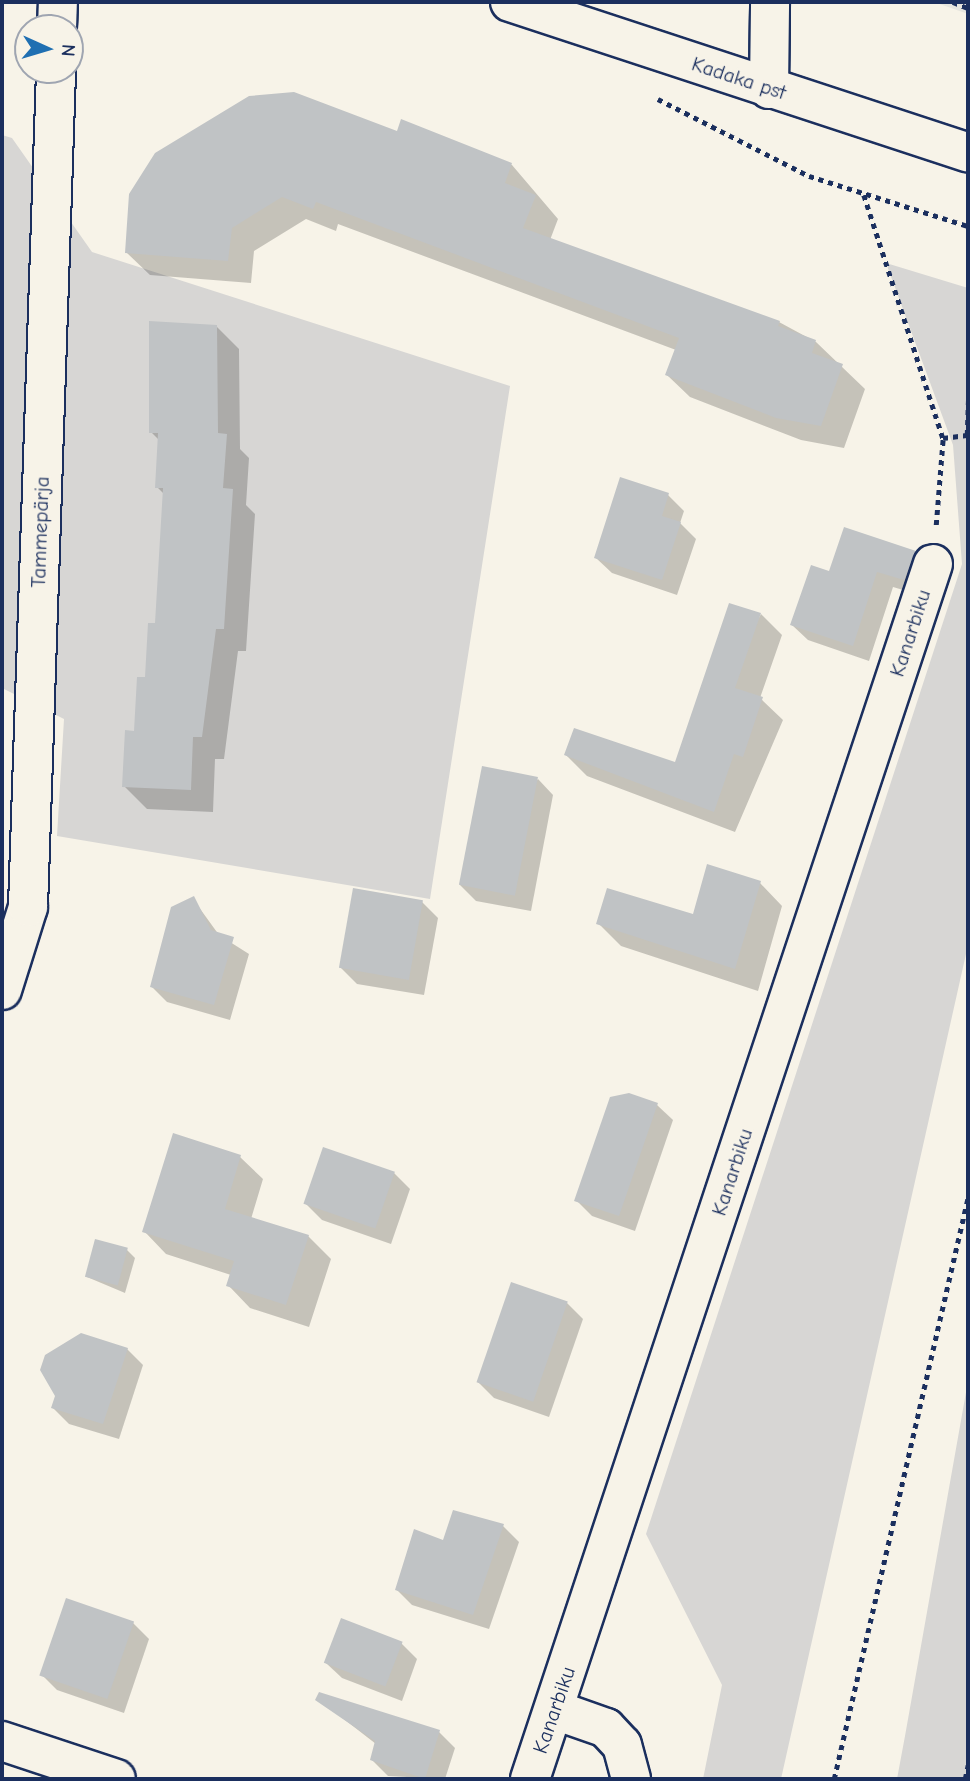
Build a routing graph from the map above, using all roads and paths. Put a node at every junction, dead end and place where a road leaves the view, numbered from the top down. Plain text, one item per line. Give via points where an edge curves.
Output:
1 (510, 2) edge
2 (770, 2) edge
3 (953, 2) edge
4 (968, 8) edge
5 (56, 84) edge
6 (769, 89) junction
7 (658, 99) dead end
8 (968, 153) edge
9 (864, 195) junction
10 (968, 226) edge
11 (968, 400) edge
12 (943, 439) junction
13 (933, 564) joint
14 (5, 969) edge
15 (968, 1197) edge
16 (555, 1710) junction
17 (2, 1741) edge
18 (968, 1765) edge
19 (116, 1779) edge
20 (530, 1779) edge
21 (631, 1779) edge
22 (834, 1779) edge
23 (965, 1779) edge

1 - 6 street, Kadaka pst
2 - 6 street
3 - 4 path
5 - 14 street, Tammepärja via 28,906
6 - 8 street, Kadaka pst
7 - 9 path via 808,177
9 - 10 path
9 - 12 path
11 - 12 path via 967,435
12 - 13 path
13 - 16 street, Kanarbiku
15 - 22 path
16 - 20 street, Kanarbiku
16 - 21 street via 606,1728 622,1745
17 - 19 street
18 - 23 path

